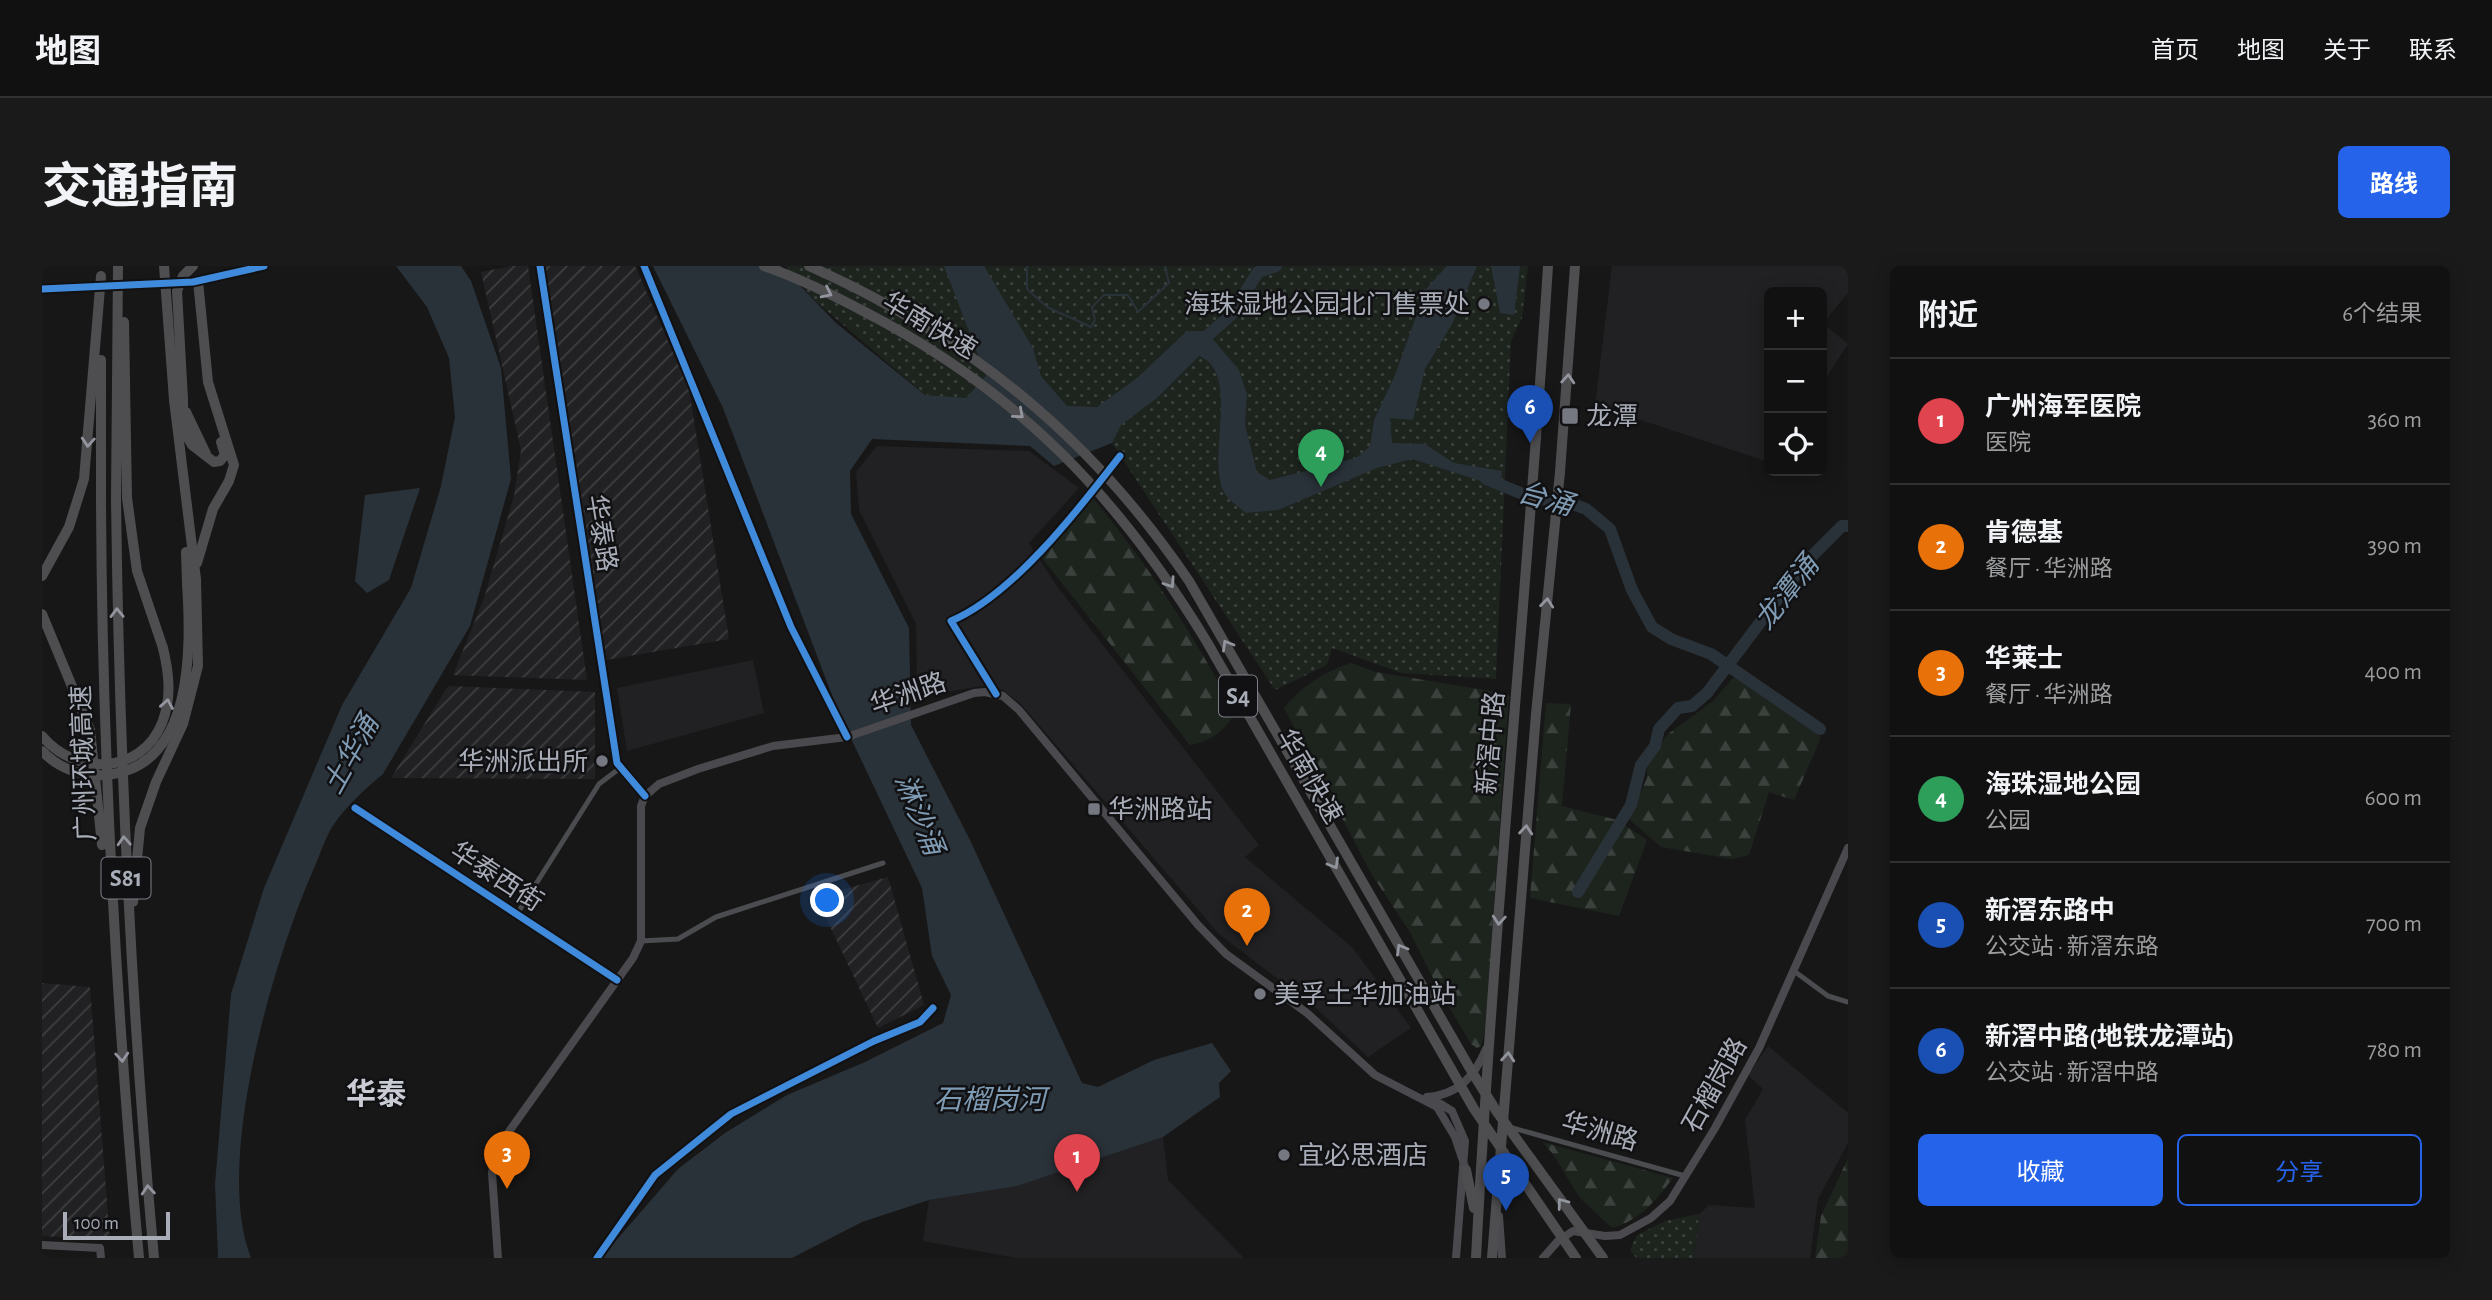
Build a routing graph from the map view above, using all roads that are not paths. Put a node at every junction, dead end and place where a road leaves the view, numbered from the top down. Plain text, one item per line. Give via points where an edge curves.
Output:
1 (120, 266) edge
2 (164, 266) edge
3 (193, 266) edge
4 (264, 266) edge
5 (540, 266) edge
6 (644, 266) edge
7 (764, 266) edge
8 (809, 266) edge
9 (1548, 266) edge
10 (1575, 266) edge
11 (101, 271) edge
12 (196, 282) junction
13 (42, 289) edge
14 (178, 399) junction
15 (183, 431) junction
16 (1120, 456) dead end
17 (214, 462) junction
18 (184, 481) junction
19 (121, 498) junction
20 (216, 503) junction
21 (193, 554) junction
22 (42, 576) edge
23 (192, 581) junction
24 (42, 614) edge
25 (996, 694) junction
26 (42, 736) edge
27 (847, 737) junction
28 (42, 751) edge
29 (620, 768) junction
30 (645, 796) junction
31 (355, 808) dead end
32 (1848, 848) edge
33 (883, 863) dead end
34 (517, 914) junction
35 (641, 941) junction
36 (1794, 971) junction
37 (617, 980) junction
38 (1848, 1002) edge
39 (933, 1008) dead end
40 (134, 1018) junction
41 (1491, 1022) junction
42 (119, 1025) junction
43 (1414, 1095) junction
44 (1503, 1125) junction
45 (1463, 1156) junction
46 (1466, 1170) joint
47 (1687, 1176) junction
48 (1497, 1183) junction
49 (1478, 1224) junction
50 (42, 1245) edge
51 (101, 1258) edge
52 (139, 1258) edge
53 (154, 1258) edge
54 (498, 1258) edge
55 (597, 1258) edge
56 (1456, 1258) edge
57 (1467, 1258) edge
58 (1476, 1258) edge
59 (1492, 1258) edge
60 (1503, 1258) edge
61 (1543, 1258) edge
62 (1576, 1258) edge
63 (1603, 1258) edge

1 - 19 highway, 广州环城高速 / S81, bridge
2 - 14 highway, bridge
3 - 14 highway, bridge via 177,291
4 - 12 main road
5 - 29 street, 华泰路
6 - 27 main road via 792,627
7 -> 62 highway, 华南快速 / S4, bridge via 901,330 972,377 1056,447 1116,510 1207,642 1474,1109
63 -> 8 highway, 华南快速 / S4, bridge via 1497,1112 1189,581 1136,507 1078,444 991,369 920,322
9 -> 41 highway, 新滘中路
44 -> 10 highway, 新滘中路, bridge
11 -> 22 highway, bridge via 82,490 69,527
11 - 42 highway, 广州环城高速 / S81, bridge via 102,671
12 - 13 main road
12 - 17 highway via 205,392 225,450 223,458
12 - 20 highway via 208,382 234,459 232,476
14 - 15 highway
14 - 17 highway
14 - 18 highway
15 - 17 highway via 192,445
15 - 18 highway
16 - 25 street via 1064,528 982,605 951,621
18 - 21 highway
18 - 23 highway
26 -> 19 highway, bridge via 62,754 90,765 115,764 140,752 153,739 166,711 169,685 163,648 137,571
40 -> 19 highway, 广州环城高速 / S81 via 121,776
20 - 21 highway
20 - 23 highway
21 - 23 highway
23 - 28 highway, bridge via 185,685 174,723 156,751 128,770 100,775 70,770
23 - 40 highway via 199,647 195,682 183,724 140,828 133,909
24 - 42 highway via 81,704 92,743
25 - 27 main road, 华洲路 via 974,693
25 - 43 main road via 1019,710 1226,954 1307,1013 1375,1075
27 - 30 main road, 华洲路 via 773,746 665,781
29 - 30 street, 华泰路
29 - 34 street via 598,784
30 - 35 main road
31 - 34 street, 华泰西街
32 - 36 main road, 石榴岗路
33 - 35 street via 716,917 678,939
34 - 37 street, 华泰西街
35 - 37 main road
36 - 38 street via 1828,996
36 - 47 main road, 石榴岗路 via 1759,1048
37 - 54 main road via 495,1151 492,1173
39 - 55 street via 920,1022 731,1114 655,1175
53 -> 40 highway, 广州环城高速 / S81
41 - 43 main road via 1487,1048 1470,1080 1440,1096
41 - 49 highway, 新滘中路
42 -> 52 highway, 广州环城高速 / S81
43 - 45 main road via 1444,1115
44 - 47 street, 华洲路
44 - 48 highway, 新滘中路
45 - 46 main road
45 - 56 main road
46 - 49 highway
47 - 61 main road, 石榴岗路 via 1670,1201 1634,1229 1611,1237 1577,1230 1558,1241
48 - 59 highway, 新滘中路
48 - 60 main road
49 - 57 highway
49 - 58 highway
50 - 51 main road via 100,1248

